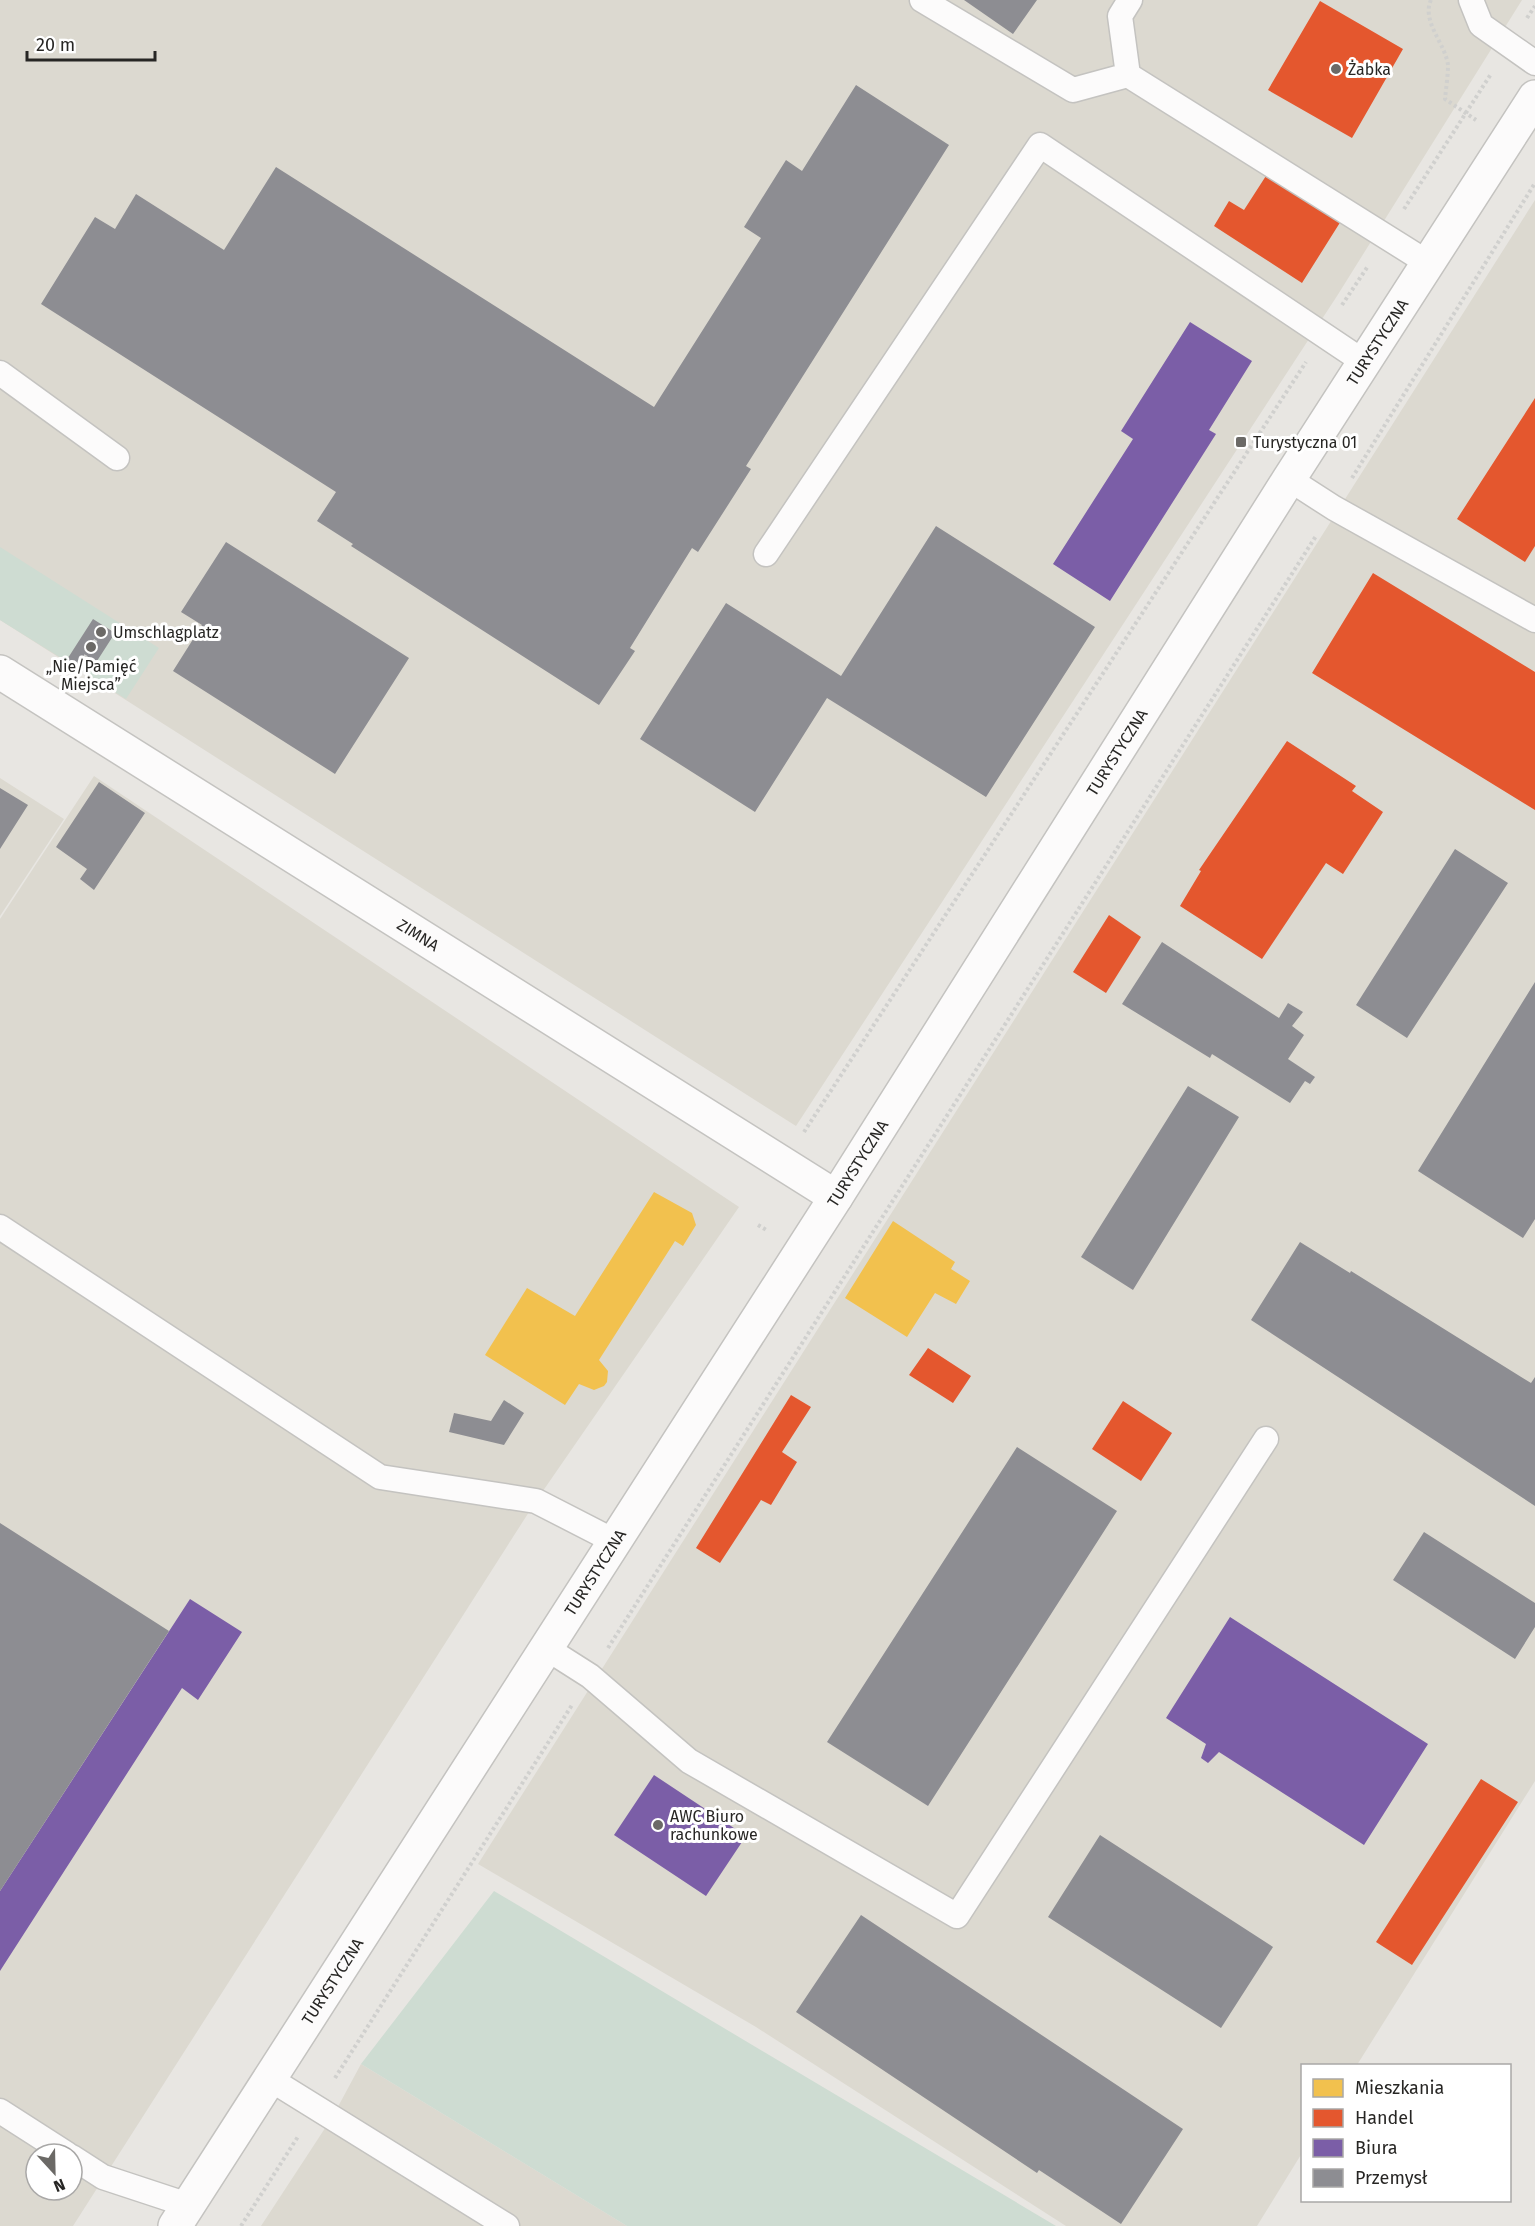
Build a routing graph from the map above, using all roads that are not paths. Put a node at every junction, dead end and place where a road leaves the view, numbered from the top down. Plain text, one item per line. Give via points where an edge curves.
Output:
1 (922, 0) edge
2 (1130, 0) edge
3 (1471, 0) edge
4 (1535, 63) edge
5 (1128, 75) junction
6 (1535, 97) edge
7 (1428, 262) junction
8 (1364, 362) junction
9 (0, 373) edge
10 (117, 458) dead end
11 (1289, 479) junction
12 (766, 554) dead end
13 (1535, 620) edge
14 (0, 672) edge
15 (836, 1197) junction
16 (0, 1227) edge
17 (1266, 1439) dead end
18 (614, 1541) junction
19 (546, 1648) junction
20 (270, 2079) junction
21 (0, 2111) edge
22 (48, 2142) edge
23 (84, 2165) edge
24 (181, 2216) edge
25 (507, 2226) edge

1 - 5 lane via 1072,90
2 - 5 lane via 1120,16
3 - 4 lane via 1480,25
5 - 7 lane
6 - 7 main road, TURYSTYCZNA
7 - 8 main road, TURYSTYCZNA
8 - 11 main road, TURYSTYCZNA
8 - 12 lane via 1040,145
9 - 10 lane
11 - 13 lane
11 - 15 main road, TURYSTYCZNA
14 - 15 main road, ZIMNA
15 - 18 main road, TURYSTYCZNA
16 - 18 lane via 380,1477 536,1501
17 - 19 lane via 957,1916 689,1761 590,1676
18 - 19 main road, TURYSTYCZNA
19 - 20 main road, TURYSTYCZNA
20 - 24 main road, TURYSTYCZNA
20 - 25 lane
21 - 22 lane
23 - 24 lane

